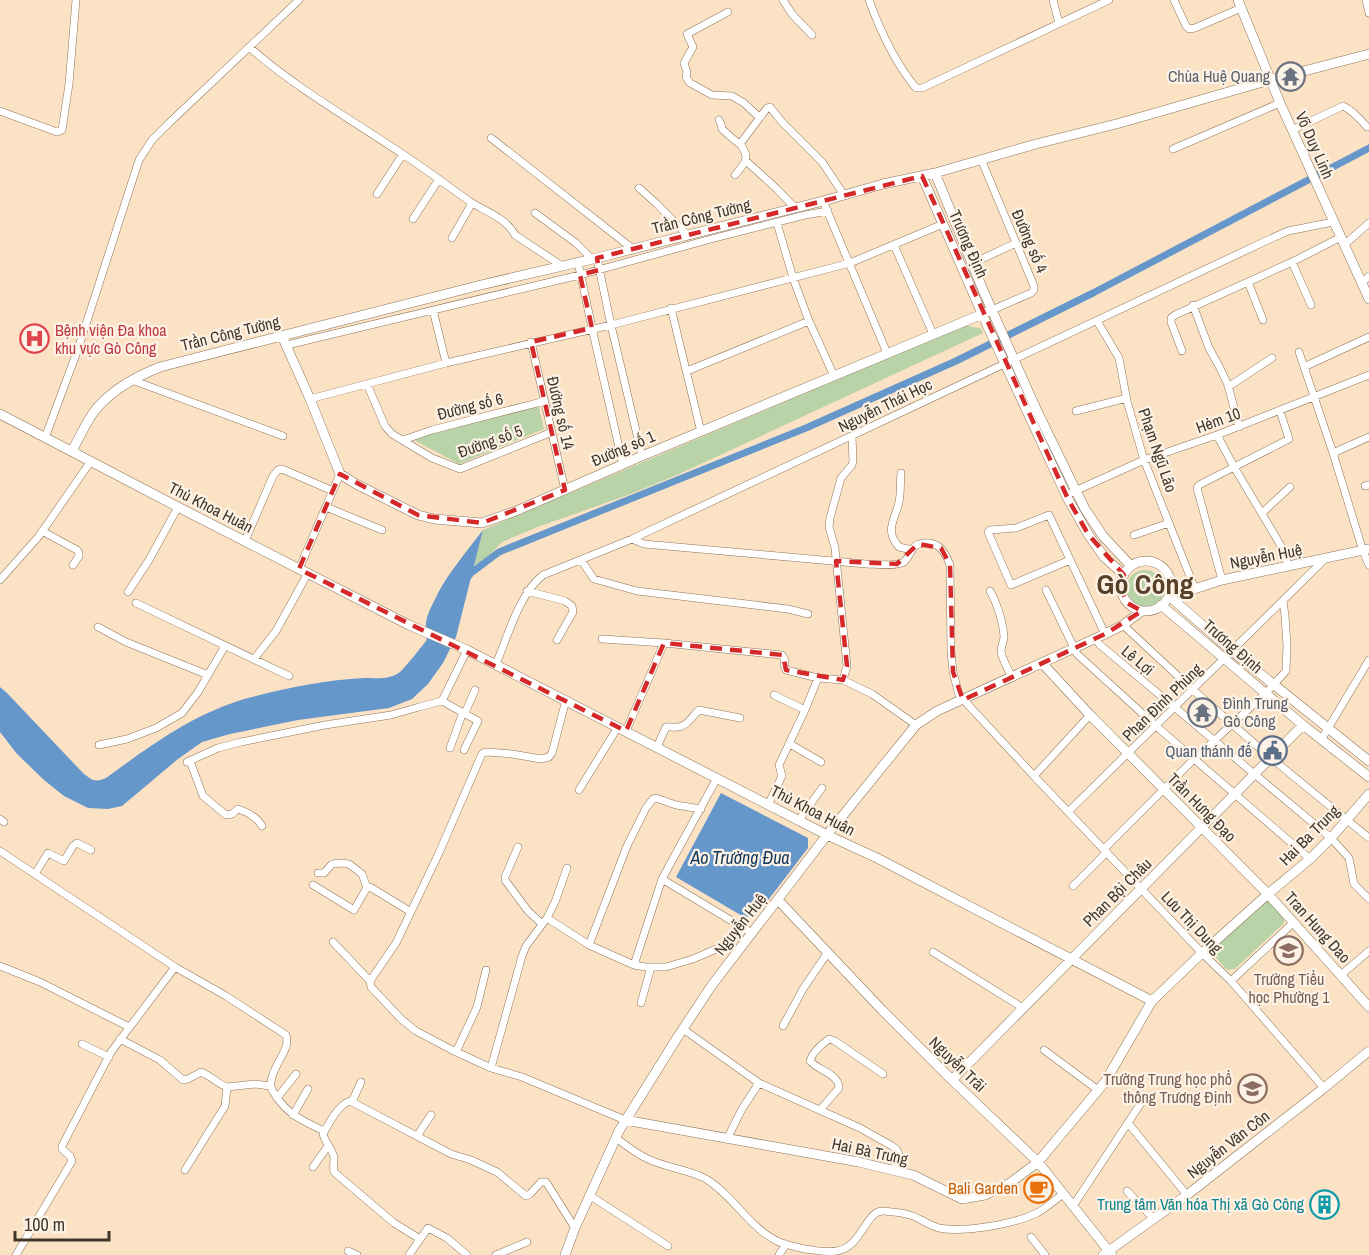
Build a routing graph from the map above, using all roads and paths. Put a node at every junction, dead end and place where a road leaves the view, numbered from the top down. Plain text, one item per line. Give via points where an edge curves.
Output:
1 (76, 0) edge
2 (299, 0) edge
3 (783, 0) edge
4 (869, 0) edge
5 (1053, 0) edge
6 (1109, 0) edge
7 (1174, 0) edge
8 (1366, 0) edge
9 (1239, 4) edge
10 (728, 12) dead end
11 (1369, 13) edge
12 (1059, 23) junction
13 (812, 35) dead end
14 (249, 47) junction
15 (1369, 54) edge
16 (1270, 80) junction
17 (1280, 103) junction
18 (0, 111) edge
19 (759, 117) junction
20 (719, 120) dead end
21 (1367, 127) dead end
22 (1292, 130) junction
23 (491, 138) dead end
24 (740, 144) junction
25 (1173, 149) dead end
26 (403, 154) junction
27 (981, 159) junction
28 (746, 161) junction
29 (935, 173) junction
30 (735, 175) dead end
31 (922, 176) junction
32 (439, 179) junction
33 (639, 188) dead end
34 (377, 194) dead end
35 (844, 195) junction
36 (823, 201) junction
37 (472, 203) junction
38 (795, 208) junction
39 (828, 211) junction
40 (535, 213) dead end
41 (413, 219) dead end
42 (1333, 222) junction
43 (777, 223) junction
44 (1369, 223) edge
45 (944, 224) junction
46 (687, 235) junction
47 (452, 237) dead end
48 (1343, 241) junction
49 (1016, 243) junction
50 (894, 245) junction
51 (633, 249) junction
52 (595, 259) junction
53 (578, 262) junction
54 (1292, 262) junction
55 (850, 263) junction
56 (971, 264) junction
57 (562, 266) junction
58 (599, 270) junction
59 (580, 275) junction
60 (1369, 276) edge
61 (793, 278) junction
62 (1248, 282) junction
63 (1362, 283) junction
64 (1369, 299) edge
65 (1193, 305) junction
66 (1311, 305) dead end
67 (672, 308) junction
68 (433, 310) junction
69 (990, 317) junction
70 (1263, 320) dead end
71 (809, 321) junction
72 (1097, 321) junction
73 (611, 325) junction
74 (592, 328) junction
75 (933, 334) junction
76 (282, 336) junction
77 (1369, 337) edge
78 (531, 342) junction
79 (287, 345) junction
80 (1182, 351) dead end
81 (1299, 352) dead end
82 (887, 354) junction
83 (1005, 356) junction
84 (1272, 358) dead end
85 (1015, 359) junction
86 (446, 363) junction
87 (1304, 367) junction
88 (687, 371) junction
89 (1369, 375) edge
90 (834, 376) junction
91 (132, 380) junction
92 (367, 384) junction
93 (1228, 387) junction
94 (1315, 397) junction
95 (1127, 398) junction
96 (310, 399) junction
97 (545, 401) junction
98 (1076, 411) dead end
99 (1281, 411) junction
100 (0, 414) edge
101 (1239, 427) junction
102 (552, 432) junction
103 (701, 432) junction
104 (1217, 435) junction
105 (283, 436) dead end
106 (852, 437) junction
107 (1369, 437) edge
108 (45, 438) junction
109 (404, 440) junction
110 (72, 451) junction
111 (1333, 453) junction
112 (642, 456) junction
113 (1144, 460) junction
114 (91, 461) junction
115 (623, 465) junction
116 (1234, 467) junction
117 (901, 473) dead end
118 (340, 474) junction
119 (1290, 487) dead end
120 (565, 490) junction
121 (333, 491) junction
122 (1076, 491) junction
123 (1066, 495) junction
124 (178, 507) junction
125 (326, 507) junction
126 (1262, 513) junction
127 (1169, 523) junction
128 (382, 530) dead end
129 (42, 531) junction
130 (1134, 535) dead end
131 (632, 539) junction
132 (245, 541) junction
133 (912, 550) junction
134 (1366, 550) edge
135 (580, 560) junction
136 (1070, 560) junction
137 (1325, 560) junction
138 (836, 561) junction
139 (73, 565) dead end
140 (1369, 565) edge
141 (1131, 566) junction
142 (1288, 566) junction
143 (304, 571) junction
144 (1124, 575) junction
145 (0, 580) edge
146 (1222, 580) junction
147 (1195, 589) junction
148 (1046, 590) dead end
149 (527, 591) junction
150 (990, 591) dead end
151 (128, 592) dead end
152 (1169, 594) junction
153 (1283, 601) junction
154 (136, 603) dead end
155 (1161, 605) junction
156 (1142, 610) junction
157 (808, 614) dead end
158 (1123, 625) junction
159 (98, 627) dead end
160 (1105, 634) junction
161 (602, 639) dead end
162 (1095, 639) junction
163 (557, 640) dead end
164 (664, 643) junction
165 (225, 646) junction
166 (464, 648) junction
167 (1074, 649) junction
168 (1232, 651) junction
169 (254, 659) junction
170 (1225, 659) junction
171 (1369, 660) edge
172 (1042, 663) junction
173 (496, 664) junction
174 (208, 675) junction
175 (289, 676) dead end
176 (818, 678) junction
177 (1012, 678) junction
178 (843, 680) junction
179 (1274, 685) junction
180 (475, 690) dead end
181 (1193, 690) junction
182 (1265, 694) junction
183 (774, 695) dead end
184 (566, 700) junction
185 (963, 700) junction
186 (442, 701) junction
187 (1174, 708) junction
188 (805, 710) junction
189 (464, 712) junction
190 (1090, 715) junction
191 (740, 718) dead end
192 (1232, 724) junction
193 (916, 725) junction
194 (1303, 725) junction
195 (1156, 726) junction
196 (622, 729) junction
197 (1328, 729) junction
198 (1321, 740) junction
199 (1214, 741) junction
200 (790, 744) junction
201 (99, 745) dead end
202 (657, 747) junction
203 (450, 748) dead end
204 (464, 750) dead end
205 (1128, 754) junction
206 (1271, 758) junction
207 (1194, 759) junction
208 (1369, 761) edge
209 (821, 762) dead end
210 (1254, 774) junction
211 (1034, 776) junction
212 (1369, 777) edge
213 (717, 778) junction
214 (822, 788) dead end
215 (1164, 789) junction
216 (579, 790) dead end
217 (1234, 794) junction
218 (1369, 794) edge
219 (768, 805) junction
220 (701, 809) junction
221 (1068, 812) junction
222 (799, 820) junction
223 (1346, 820) junction
224 (262, 826) dead end
225 (1201, 828) junction
226 (827, 835) junction
227 (1331, 838) junction
228 (1369, 838) edge
229 (518, 847) dead end
230 (91, 849) dead end
231 (0, 851) edge
232 (1106, 851) junction
233 (1310, 859) junction
234 (567, 868) dead end
235 (318, 873) dead end
236 (35, 874) junction
237 (662, 879) junction
238 (313, 885) dead end
239 (1073, 886) dead end
240 (367, 888) junction
241 (1141, 888) junction
242 (1268, 894) junction
243 (1369, 899) edge
244 (778, 900) junction
245 (411, 912) junction
246 (544, 921) junction
247 (1294, 922) junction
248 (748, 931) junction
249 (333, 942) dead end
250 (590, 945) junction
251 (933, 951) dead end
252 (1369, 951) edge
253 (828, 952) junction
254 (1202, 952) junction
255 (1071, 959) junction
256 (634, 965) junction
257 (0, 966) edge
258 (175, 967) junction
259 (651, 968) junction
260 (486, 970) dead end
261 (1341, 975) junction
262 (370, 981) junction
263 (1231, 981) junction
264 (1152, 1000) junction
265 (640, 1003) dead end
266 (1369, 1007) edge
267 (1023, 1008) junction
268 (783, 1026) dead end
269 (129, 1027) junction
270 (682, 1029) junction
271 (120, 1039) junction
272 (82, 1044) dead end
273 (1044, 1050) dead end
274 (1369, 1051) edge
275 (456, 1052) junction
276 (109, 1057) junction
277 (490, 1068) junction
278 (296, 1074) dead end
279 (883, 1074) dead end
280 (952, 1080) junction
281 (361, 1082) dead end
282 (759, 1083) junction
283 (270, 1086) junction
284 (227, 1087) junction
285 (1324, 1088) junction
286 (308, 1089) dead end
287 (1098, 1090) junction
288 (1145, 1097) dead end
289 (277, 1098) junction
290 (352, 1102) junction
291 (820, 1110) junction
292 (293, 1115) junction
293 (431, 1115) dead end
294 (625, 1120) junction
295 (1128, 1123) junction
296 (324, 1131) junction
297 (417, 1136) junction
298 (616, 1138) junction
299 (726, 1139) junction
300 (328, 1146) junction
301 (1038, 1162) junction
302 (313, 1167) dead end
303 (185, 1170) dead end
304 (893, 1170) junction
305 (1127, 1191) dead end
306 (1063, 1194) junction
307 (590, 1195) junction
308 (1187, 1195) junction
309 (1073, 1206) junction
310 (1154, 1218) junction
311 (575, 1228) junction
312 (1031, 1237) dead end
313 (420, 1239) junction
314 (527, 1242) dead end
315 (786, 1244) junction
316 (668, 1246) dead end
317 (348, 1251) dead end
318 (512, 1252) edge
319 (1108, 1254) edge
320 (16, 1255) edge
321 (357, 1255) edge
322 (409, 1255) edge
323 (467, 1255) edge
324 (496, 1255) edge
325 (565, 1255) edge
326 (779, 1255) edge
327 (1045, 1255) edge

1 - 18 street via 62,130 57,132
2 - 14 street
3 - 13 street
4 - 12 street via 876,20 916,88
5 - 12 street
6 - 12 street
7 - 9 street via 1189,28
8 - 11 street
9 - 16 main road, Võ Duy Linh
10 - 19 street via 687,34 693,47 684,63 686,77 712,95 729,95 744,103
14 - 26 street via 298,86
14 - 108 street via 152,140 139,160
15 - 16 main road, Trần Công Tường
16 - 17 main road, Võ Duy Linh
16 - 27 main road, Trần Công Tường
17 - 22 main road, Võ Duy Linh
17 - 25 street
19 - 24 street
19 - 35 street via 770,107 822,162
20 - 24 street via 722,129
21 - 22 street via 1343,106
22 - 42 main road, Võ Duy Linh
23 - 51 street
24 - 28 street
26 - 32 street
26 - 34 street
27 - 29 main road, Trần Công Tường
27 - 49 street, Đường số 4
28 - 30 street
28 - 38 street
29 - 31 main road, Trần Công Tường
29 - 56 main road, Trương Định
31 - 35 main road, Trần Công Tường
31 - 45 main road, Trương Định
32 - 37 street
32 - 41 street
33 - 46 street
35 - 36 main road, Trần Công Tường
36 - 38 main road, Trần Công Tường
36 - 39 street
37 - 47 street
37 - 57 street
38 - 46 main road, Trần Công Tường
39 - 43 street, Trần Công Tường
39 - 55 street
40 - 52 street
42 - 48 main road, Võ Duy Linh
42 - 72 street via 1288,231
43 - 58 street, Trần Công Tường
43 - 61 street
44 - 48 street
45 - 50 street
45 - 69 main road, Trương Định
46 - 51 main road, Trần Công Tường
48 - 54 street
48 - 63 main road, Võ Duy Linh
49 - 56 street
49 - 69 street, Đường số 4 via 1034,290
50 - 55 street
50 - 75 street
51 - 52 main road, Trần Công Tường
52 - 53 main road, Trần Công Tường
52 - 58 street
53 - 57 main road, Trần Công Tường
53 - 59 street
54 - 62 street
54 - 66 street
55 - 61 street
55 - 82 street
56 - 69 main road, Trương Định
57 - 76 main road, Trần Công Tường
58 - 59 street, Trần Công Tường
58 - 73 street
59 - 68 street, Trần Công Tường
59 - 74 street
60 - 63 street
61 - 67 street
61 - 71 street
62 - 65 street
62 - 70 street
63 - 64 main road, Võ Duy Linh
65 - 80 street via 1171,318
65 - 93 street
67 - 73 street
67 - 88 street
68 - 79 street, Trần Công Tường
68 - 86 street
69 - 75 main road, Đường số 1
69 - 83 main road
71 - 88 street
71 - 90 street
72 - 85 street
72 - 95 street, Phạm Ngũ Lão via 1119,358
73 - 74 street
73 - 112 street
74 - 78 street
74 - 115 street
75 - 82 main road, Đường số 1
76 - 79 main road
76 - 91 main road, Trần Công Tường via 160,367
77 - 87 street
78 - 86 street
78 - 97 street, Đường số 14
79 - 96 main road
81 - 87 street
82 - 90 main road, Đường số 1
83 - 85 main road
83 - 106 street, Nguyễn Thái Học
83 - 123 main road
84 - 93 street
85 - 122 main road
86 - 92 street
87 - 94 street
88 - 103 street
89 - 94 street, Hẻm 10
90 - 103 main road, Đường số 1
91 - 105 street
91 - 110 main road, Trần Công Tường via 103,401
92 - 96 street
92 - 109 street, Đường số 5 via 385,426
93 - 101 street
94 - 99 street, Hẻm 10
94 - 111 street
95 - 98 street
95 - 113 street, Phạm Ngũ Lão
96 - 118 main road
97 - 102 street, Đường số 14
97 - 109 street, Đường số 6
99 - 101 street, Hẻm 10
99 - 116 street via 1289,439
100 - 108 main road, Thủ Khoa Huân
101 - 104 street, Hẻm 10
102 - 109 street, Đường số 5 via 460,469 432,458
102 - 120 street, Đường số 14
103 - 112 main road, Đường số 1
104 - 113 street, Hẻm 10
104 - 116 street
106 - 131 street, Nguyễn Thái Học
106 - 138 street via 852,465 841,478 830,518
107 - 111 street
108 - 110 main road, Thủ Khoa Huân
110 - 114 main road, Thủ Khoa Huân
111 - 134 street
112 - 115 main road, Đường số 1
113 - 122 street, Hẻm 10
113 - 127 street, Phạm Ngũ Lão
114 - 124 main road, Thủ Khoa Huân
114 - 129 street
115 - 120 main road, Đường số 1
116 - 126 street
116 - 146 street via 1197,488
117 - 133 street via 891,530 899,547
118 - 120 main road, Đường số 1 via 418,515 482,523
118 - 121 street
119 - 126 street
121 - 125 street
121 - 132 street via 278,470
122 - 123 street, Hẻm 10
122 - 141 main road via 1103,536
123 - 144 main road via 1093,542
124 - 132 main road, Thủ Khoa Huân
124 - 151 street
125 - 128 street
125 - 143 street
126 - 142 street
127 - 130 street
127 - 147 street, Phạm Ngũ Lão
129 - 139 street via 77,550 80,556
129 - 145 street
131 - 135 street, Nguyễn Thái Học
131 - 138 street via 644,544
132 - 143 main road, Thủ Khoa Huân
133 - 138 street via 906,560 897,564
133 - 185 street via 918,544 937,545 950,565 953,672
134 - 137 main road, Nguyễn Huệ
134 - 140 street
135 - 149 street, Nguyễn Thái Học via 543,575
135 - 157 street via 594,579 638,591
136 - 136 street via 1049,515 1016,528 988,532 1011,585
136 - 160 street
137 - 142 main road, Nguyễn Huệ
137 - 153 street, Phan Đình Phùng
138 - 178 street via 847,666
141 - 144 main road
141 - 152 main road via 1146,561 1162,567 1170,580
142 - 146 main road, Nguyễn Huệ
143 - 166 main road, Thủ Khoa Huân
143 - 169 street via 276,631
144 - 156 main road via 1123,596 1127,603
146 - 147 main road, Nguyễn Huệ
147 - 152 main road, Nguyễn Huệ
148 - 167 street
149 - 163 street via 572,606 573,612
149 - 173 street, Nguyễn Thái Học
150 - 177 street via 998,606 1004,638 1002,654
152 - 155 main road
152 - 168 main road, Trương Định
153 - 168 street, Phan Đình Phùng
153 - 179 street via 1286,671
154 - 165 street
155 - 156 main road via 1150,611
155 - 170 main road, Trương Định
156 - 158 main road, Nguyễn Huệ
158 - 160 main road, Nguyễn Huệ
158 - 181 street
159 - 174 street
160 - 162 main road, Nguyễn Huệ
161 - 164 street
162 - 167 main road, Nguyễn Huệ
162 - 187 street, Lê Lợi
164 - 176 street via 782,655 786,670
164 - 196 street
165 - 169 street
165 - 174 street
166 - 173 main road, Thủ Khoa Huân
166 - 186 street
167 - 172 main road, Nguyễn Huệ
167 - 195 street
168 - 170 street, Phan Đình Phùng
168 - 179 main road, Trương Định
169 - 175 street
170 - 181 street, Phan Đình Phùng
170 - 182 main road, Trương Định
171 - 197 street
172 - 177 main road, Nguyễn Huệ
172 - 190 main road, Trần Hưng Đạo
173 - 184 main road, Thủ Khoa Huân
174 - 201 street via 182,713 156,728
176 - 178 street
176 - 188 street
177 - 185 main road, Nguyễn Huệ
178 - 193 street via 872,694
179 - 182 street
179 - 197 main road, Trương Định
180 - 189 street
181 - 187 street, Phan Đình Phùng
181 - 192 street
182 - 192 street
182 - 194 main road, Trương Định
183 - 188 street
184 - 196 main road, Thủ Khoa Huân
184 - 245 street via 549,757 483,753
185 - 193 main road, Nguyễn Huệ
185 - 211 street, Lưu Thị Dung
186 - 189 street
186 - 224 street via 391,716 241,742 188,761 205,800 226,815 241,810
187 - 195 street, Phan Đình Phùng
187 - 199 street, Lê Lợi
188 - 200 street
189 - 203 street
189 - 204 street via 478,721
190 - 205 main road, Trần Hưng Đạo
190 - 211 street
191 - 202 street via 699,710 683,726 666,727
192 - 199 street
192 - 206 street
193 - 226 main road, Nguyễn Huệ
194 - 198 main road, Trương Định
194 - 206 main road, Phan Bội Châu
195 - 205 street, Phan Đình Phùng
195 - 207 street
196 - 202 main road, Thủ Khoa Huân
196 - 216 street
197 - 198 street
197 - 208 main road, Trương Định
198 - 212 main road, Trương Định
199 - 207 street
199 - 210 street, Lê Lợi
200 - 209 street
200 - 219 street via 780,765 782,778
202 - 213 main road, Thủ Khoa Huân
205 - 215 main road, Trần Hưng Đạo
205 - 221 street, Phan Đình Phùng
206 - 210 main road, Phan Bội Châu
206 - 223 street
207 - 215 street
207 - 217 street
210 - 217 main road, Phan Bội Châu
210 - 227 street, Lê Lợi
211 - 221 street, Lưu Thị Dung
213 - 219 main road, Thủ Khoa Huân
213 - 220 street
214 - 222 street
215 - 225 main road, Trần Hưng Đạo
215 - 232 street
217 - 225 main road, Phan Bội Châu
217 - 233 street
218 - 223 main road, Hai Ba Trung
219 - 222 main road, Thủ Khoa Huân
220 - 237 street
220 - 250 street via 656,798 646,807
221 - 232 street, Lưu Thị Dung
222 - 226 main road, Thủ Khoa Huân
223 - 227 main road, Hai Ba Trung
223 - 228 street
225 - 241 main road, Phan Bội Châu
225 - 242 main road, Trần Hưng Đạo
226 - 244 main road, Nguyễn Huệ
226 - 255 main road, Thủ Khoa Huân
227 - 233 main road, Hai Ba Trung
227 - 243 street, Lê Lợi via 1349,858 1354,884
229 - 246 street via 505,880 528,911
230 - 236 street via 77,843 64,861 48,853
231 - 236 street
232 - 239 street
232 - 241 street, Lưu Thị Dung
233 - 242 main road, Hai Ba Trung
234 - 246 street
235 - 240 street via 324,873 332,864 349,864 362,874
236 - 258 street
237 - 248 street
237 - 256 street
238 - 240 street via 354,910
240 - 245 street via 370,886
241 - 254 street, Lưu Thị Dung
241 - 255 main road, Phan Bội Châu
242 - 247 main road, Tran Hung Dao
242 - 254 main road, Hai Bà Trưng
244 - 248 main road, Nguyễn Huệ
244 - 253 main road, Nguyễn Trãi
245 - 262 street
246 - 250 street
246 - 277 street via 522,956
247 - 261 main road, Tran Hung Dao
247 - 263 street
248 - 259 street via 716,949 666,967
248 - 270 main road, Nguyễn Huệ
249 - 262 street, Hai Bà Trưng
250 - 256 street
251 - 267 street
252 - 261 street
253 - 268 street
253 - 280 main road, Nguyễn Trãi
254 - 263 street, Lưu Thị Dung
254 - 264 main road, Hai Bà Trưng
255 - 264 main road, Thủ Khoa Huân
255 - 267 main road, Phan Bội Châu
256 - 259 street
257 - 269 street
258 - 269 street
258 - 283 street via 286,1035 286,1048
259 - 265 street
260 - 275 street via 476,1010
261 - 266 main road, Tran Hung Dao
262 - 275 street, Hai Bà Trưng via 371,987 408,1026
263 - 285 street, Lưu Thị Dung
264 - 287 main road, Hai Bà Trưng
267 - 280 main road, Phan Bội Châu
269 - 271 street
270 - 282 street
270 - 294 main road, Nguyễn Huệ
271 - 276 street
271 - 284 street via 160,1060 183,1080 201,1072
272 - 276 street
273 - 287 street
274 - 285 main road, Nguyễn Văn Côn
275 - 277 street, Hai Bà Trưng
276 - 320 street via 62,1146 72,1161
277 - 294 street, Hai Bà Trưng via 522,1077
278 - 289 street
279 - 291 street via 829,1039 810,1061 837,1079 839,1088
280 - 301 main road, Nguyễn Trãi
281 - 290 street
282 - 291 street
282 - 299 street
283 - 284 street
283 - 289 street
284 - 303 street via 225,1106
285 - 308 main road, Nguyễn Văn Côn
286 - 292 street
287 - 301 main road, Hai Bà Trưng
288 - 295 street
289 - 292 street
290 - 296 street via 341,1106
290 - 297 street
291 - 304 street via 897,1150
292 - 296 street
293 - 297 street
294 - 298 main road, Nguyễn Huệ
294 - 299 main road, Hai Bà Trưng
295 - 308 street
295 - 309 street
296 - 300 street
297 - 311 street via 497,1172 526,1196 544,1180
298 - 307 main road, Nguyễn Huệ
298 - 315 street via 647,1158 708,1180 764,1232
299 - 304 main road, Hai Bà Trưng
300 - 302 street
300 - 313 street via 334,1158 334,1173 387,1218
301 - 304 main road, Hai Bà Trưng via 999,1189 962,1199
301 - 306 main road, Nguyễn Trãi
305 - 310 street
306 - 309 main road, Nguyễn Trãi
306 - 315 street via 1038,1212 999,1224 947,1229 911,1215 879,1211 847,1248 825,1252
307 - 311 main road, Nguyễn Huệ
307 - 316 street
308 - 310 main road, Nguyễn Văn Côn
309 - 319 main road, Nguyễn Trãi
310 - 319 main road, Nguyễn Văn Côn
311 - 325 main road, Nguyễn Huệ
312 - 327 street
313 - 322 street
313 - 323 street via 428,1228
314 - 318 street
315 - 326 street
317 - 321 street
318 - 324 street

